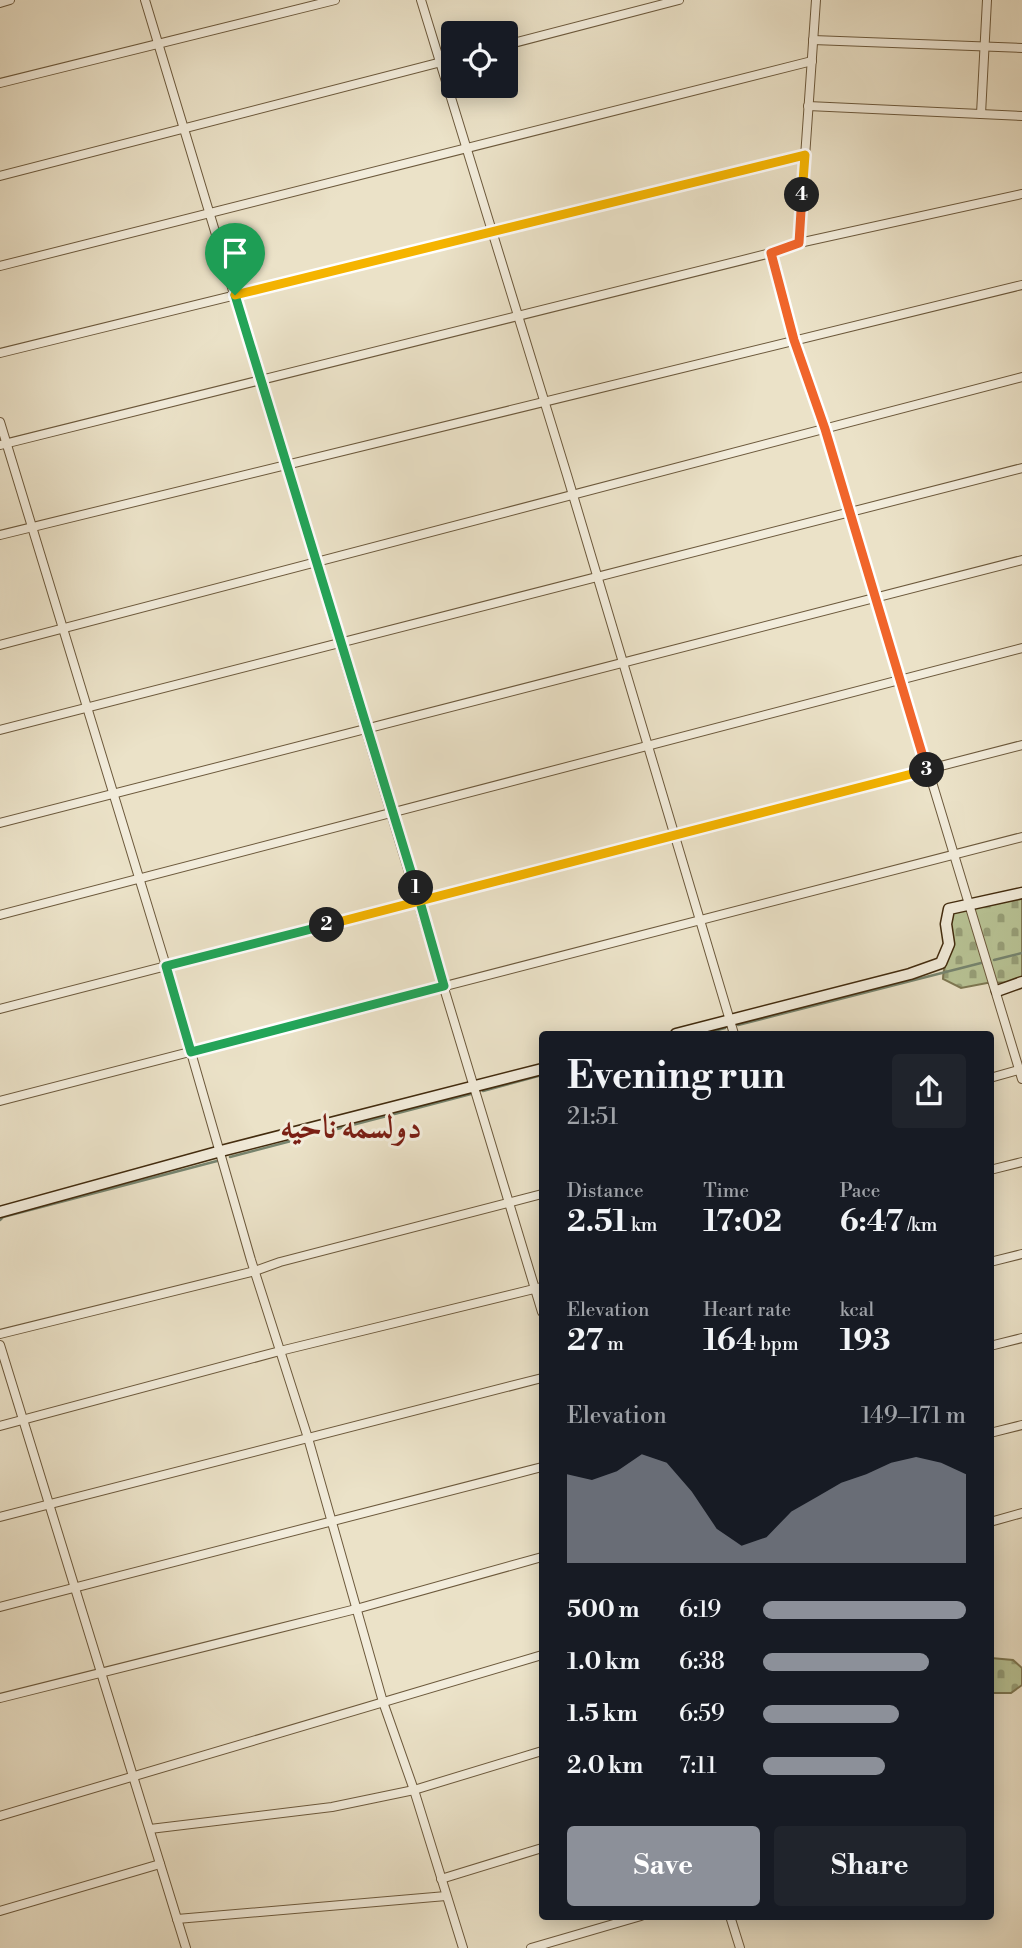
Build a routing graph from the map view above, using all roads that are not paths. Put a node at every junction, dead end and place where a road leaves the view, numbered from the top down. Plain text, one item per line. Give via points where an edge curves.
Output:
1 (10, 0) edge
2 (145, 0) edge
3 (335, 0) edge
4 (421, 0) edge
5 (678, 0) edge
6 (816, 0) edge
7 (987, 0) edge
8 (0, 3) edge
9 (813, 40) junction
10 (518, 42) edge
11 (159, 44) junction
12 (985, 47) junction
13 (1022, 48) edge
14 (811, 61) junction
15 (439, 63) junction
16 (0, 83) edge
17 (808, 106) junction
18 (981, 114) junction
19 (1022, 116) edge
20 (184, 129) junction
21 (467, 147) junction
22 (805, 155) junction
23 (0, 176) edge
24 (1022, 194) edge
25 (209, 212) junction
26 (492, 231) junction
27 (799, 243) junction
28 (771, 253) junction
29 (0, 266) edge
30 (1022, 285) edge
31 (235, 295) junction
32 (518, 316) junction
33 (794, 340) junction
34 (0, 353) edge
35 (1022, 377) edge
36 (261, 381) junction
37 (544, 401) junction
38 (0, 422) edge
39 (825, 429) junction
40 (3, 444) edge
41 (287, 463) junction
42 (1022, 468) edge
43 (573, 494) junction
44 (850, 512) junction
45 (32, 527) junction
46 (0, 535) edge
47 (1022, 560) edge
48 (317, 562) junction
49 (597, 577) junction
50 (876, 597) junction
51 (62, 629) junction
52 (341, 642) junction
53 (0, 645) edge
54 (1022, 648) edge
55 (623, 663) junction
56 (901, 680) junction
57 (85, 708) junction
58 (367, 728) junction
59 (0, 730) edge
60 (1022, 745) edge
61 (648, 746) junction
62 (928, 769) junction
63 (113, 794) junction
64 (393, 812) junction
65 (0, 823) edge
66 (674, 835) junction
67 (1022, 837) edge
68 (954, 855) junction
69 (138, 878) junction
70 (1022, 893) edge
71 (419, 901) junction
72 (969, 904) junction
73 (0, 915) edge
74 (699, 920) junction
75 (166, 966) junction
76 (1022, 982) edge
77 (444, 986) junction
78 (997, 991) junction
79 (0, 1009) edge
80 (730, 1020) junction
81 (688, 1031) edge
82 (733, 1031) edge
83 (191, 1052) junction
84 (539, 1070) edge
85 (1021, 1073) edge
86 (994, 1076) edge
87 (474, 1086) junction
88 (0, 1101) edge
89 (221, 1151) junction
90 (1022, 1162) edge
91 (994, 1169) edge
92 (539, 1195) edge
93 (510, 1202) junction
94 (0, 1212) edge
95 (1022, 1254) edge
96 (994, 1261) edge
97 (255, 1271) junction
98 (539, 1288) edge
99 (0, 1334) edge
100 (1022, 1338) edge
101 (0, 1345) edge
102 (994, 1345) edge
103 (280, 1351) junction
104 (539, 1379) edge
105 (23, 1420) junction
106 (1022, 1425) edge
107 (0, 1426) edge
108 (994, 1432) edge
109 (308, 1438) junction
110 (539, 1468) edge
111 (49, 1504) junction
112 (1022, 1513) edge
113 (0, 1517) edge
114 (994, 1521) edge
115 (332, 1523) junction
116 (539, 1558) edge
117 (75, 1588) junction
118 (0, 1607) edge
119 (356, 1609) junction
120 (539, 1656) edge
121 (101, 1672) junction
122 (0, 1698) edge
123 (383, 1702) junction
124 (539, 1752) edge
125 (133, 1776) junction
126 (414, 1790) junction
127 (0, 1816) edge
128 (150, 1829) junction
129 (539, 1849) edge
130 (160, 1864) junction
131 (440, 1879) junction
132 (446, 1896) junction
133 (0, 1911) edge
134 (177, 1919) junction
135 (627, 1920) edge
136 (731, 1920) edge
137 (186, 1948) edge
138 (463, 1948) edge
139 (531, 1948) edge
140 (740, 1948) edge

1 - 8 street
2 - 11 street
3 - 11 street
4 - 15 street
5 - 10 street
6 - 9 street
7 - 12 street
9 - 12 street
9 - 14 street
11 - 16 street
11 - 20 street
12 - 13 street
12 - 18 street
14 - 17 street
14 - 21 street
15 - 20 street
15 - 21 street
17 - 18 street
17 - 22 street
18 - 19 street
20 - 23 street
20 - 25 street
21 - 25 street
21 - 26 street
22 - 26 street
22 - 27 street
24 - 27 street
25 - 29 street
25 - 31 street
26 - 31 street
26 - 32 street
27 - 28 street
28 - 32 street
28 - 33 street
30 - 33 street
31 - 34 street
31 - 36 street
32 - 36 street
32 - 37 street
33 - 37 street
33 - 39 street
35 - 39 street
36 - 40 street
36 - 41 street
37 - 41 street
37 - 43 street
38 - 40 street
39 - 43 street
39 - 44 street
40 - 45 street
41 - 45 street
41 - 48 street
42 - 44 street
43 - 48 street
43 - 49 street
44 - 49 street
44 - 50 street
45 - 46 street
45 - 51 street
47 - 50 street
48 - 51 street
48 - 52 street
49 - 52 street
49 - 55 street
50 - 55 street
50 - 56 street
51 - 53 street
51 - 57 street
52 - 57 street
52 - 58 street
54 - 56 street
55 - 58 street
55 - 61 street
56 - 61 street
56 - 62 street
57 - 59 street
57 - 63 street
58 - 63 street
58 - 64 street
60 - 62 street
61 - 64 street
61 - 66 street
62 - 66 street
62 - 68 street
63 - 65 street
63 - 69 street
64 - 69 street
64 - 71 street
66 - 71 street
66 - 74 street
67 - 68 street
68 - 72 street
68 - 74 street
69 - 73 street
69 - 75 street
70 - 72 street
71 - 75 street
71 - 77 street
72 - 78 street
72 - 80 street via 949,909 949,944 941,963
74 - 77 street
74 - 80 street
75 - 79 street
75 - 83 street
76 - 78 street
77 - 83 street
77 - 87 street
78 - 85 street
80 - 81 street
80 - 82 street
83 - 88 street
83 - 89 street
84 - 87 street
85 - 86 street
87 - 89 street
87 - 93 street
89 - 94 street
89 - 97 street
90 - 91 street
92 - 93 street
93 - 97 street
93 - 98 street
95 - 96 street
97 - 99 street
97 - 103 street
98 - 103 street
100 - 102 street
101 - 105 street
103 - 105 street
103 - 109 street
104 - 109 street
105 - 107 street
105 - 111 street
106 - 108 street
109 - 111 street
109 - 115 street
110 - 115 street
111 - 113 street
111 - 117 street
112 - 114 street
115 - 117 street
115 - 119 street
116 - 119 street
117 - 118 street
117 - 121 street
119 - 121 street
119 - 123 street
120 - 123 street
121 - 122 street
121 - 125 street
123 - 125 street
123 - 126 street
124 - 126 street
125 - 127 street
125 - 128 street
126 - 128 street via 332,1807
126 - 131 street
128 - 130 street
129 - 131 street
130 - 133 street
130 - 134 street
131 - 132 street
132 - 134 street
132 - 138 street
134 - 137 street
135 - 139 street
136 - 140 street

